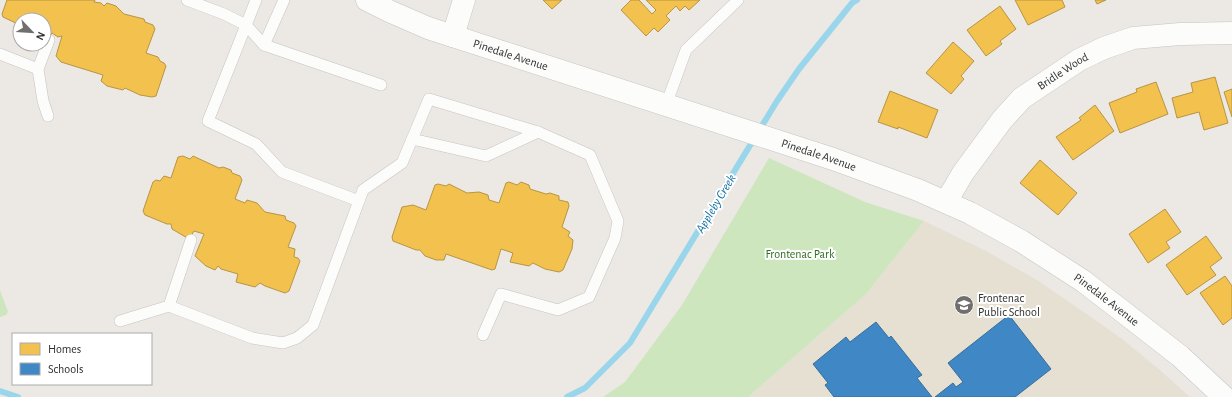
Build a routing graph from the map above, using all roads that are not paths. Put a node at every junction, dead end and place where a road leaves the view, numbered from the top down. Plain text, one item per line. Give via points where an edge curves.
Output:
1 (187, 0) edge
2 (243, 0) edge
3 (284, 0) edge
4 (367, 0) edge
5 (464, 0) edge
6 (738, 0) edge
7 (255, 2) edge
8 (246, 25) junction
9 (1232, 33) edge
10 (453, 36) junction
11 (264, 45) junction
12 (44, 52) edge
13 (0, 54) edge
14 (38, 69) junction
15 (382, 85) dead end
16 (666, 105) junction
17 (48, 116) dead end
18 (538, 132) junction
19 (412, 139) junction
20 (359, 201) junction
21 (946, 202) junction
22 (191, 240) dead end
23 (169, 306) junction
24 (120, 321) dead end
25 (483, 335) dead end
26 (1224, 397) edge

1 - 8 lane
2 - 7 lane
3 - 11 lane
4 - 10 street, Pinedale Avenue via 411,21
5 - 10 street
6 - 16 lane via 686,50
7 - 8 lane
8 - 11 lane
8 - 20 lane via 208,121 256,144 282,172
9 - 21 street, Bridle Wood via 1133,38 1079,60 1022,98 1002,120 963,173
10 - 16 street, Pinedale Avenue
11 - 15 lane
12 - 14 lane
13 - 14 lane
14 - 17 lane
16 - 21 street, Pinedale Avenue via 799,147 893,180
18 - 19 lane via 486,156
18 - 19 lane via 429,99
18 - 25 lane via 590,155 618,221 616,238 589,297 558,310 501,294
19 - 20 lane via 402,163 363,190
20 - 23 lane via 313,325 298,338 283,343 252,338
21 - 26 street, Pinedale Avenue via 1021,241 1083,281 1180,356
22 - 23 lane
23 - 24 lane

